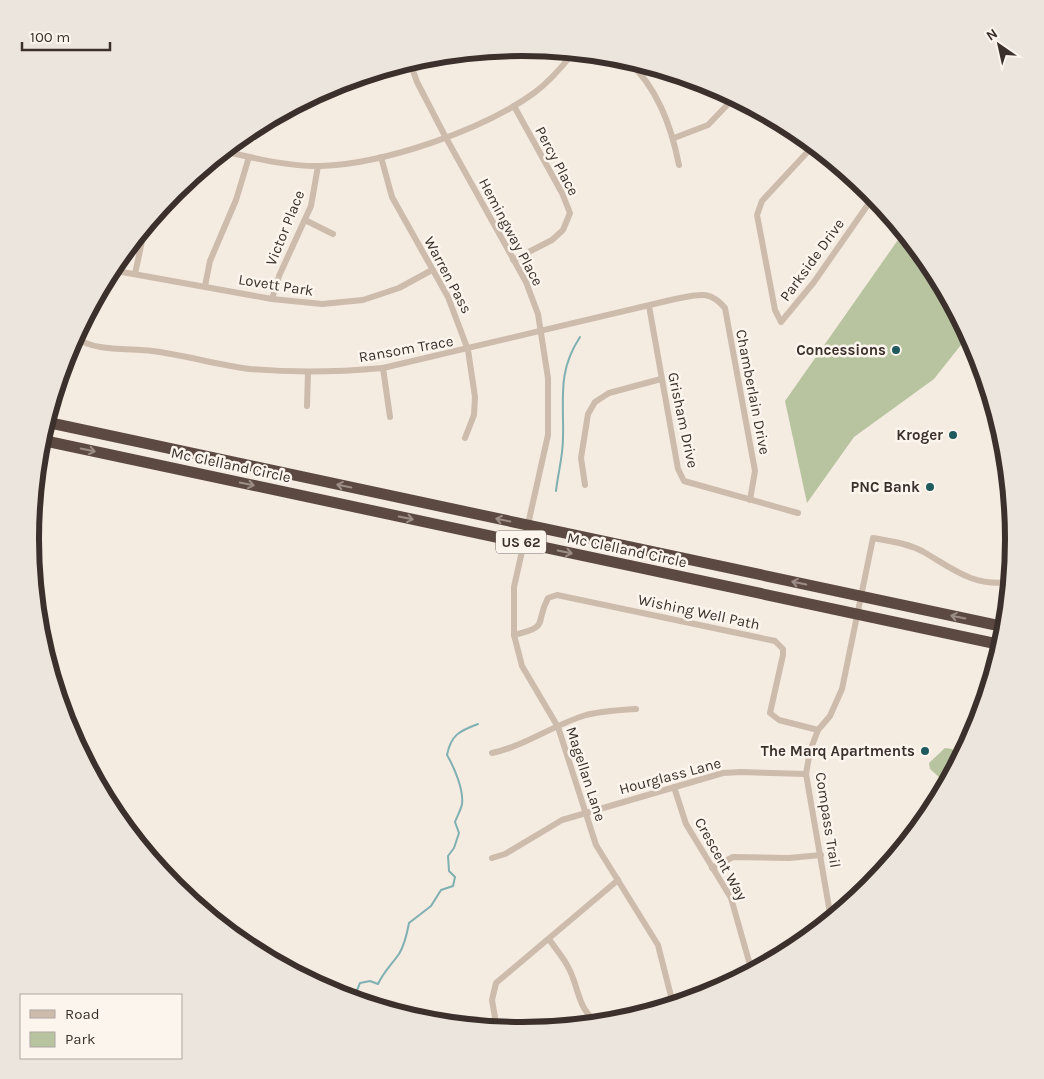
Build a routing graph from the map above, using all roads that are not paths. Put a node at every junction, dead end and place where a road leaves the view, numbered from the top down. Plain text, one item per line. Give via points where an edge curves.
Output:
1 (569, 58) edge
2 (413, 69) edge
3 (640, 71) edge
4 (643, 74) joint
5 (729, 103) edge
6 (514, 106) junction
7 (445, 136) junction
8 (674, 138) junction
9 (809, 151) edge
10 (232, 153) edge
11 (249, 157) junction
12 (381, 157) junction
13 (678, 165) dead end
14 (318, 166) junction
15 (869, 203) edge
16 (305, 220) junction
17 (333, 234) dead end
18 (142, 242) edge
19 (514, 260) junction
20 (432, 270) junction
21 (120, 271) edge
22 (135, 274) junction
23 (205, 286) junction
24 (710, 296) joint
25 (272, 298) junction
26 (649, 306) junction
27 (542, 332) junction
28 (82, 341) edge
29 (468, 350) junction
30 (384, 368) junction
31 (308, 372) junction
32 (661, 379) junction
33 (306, 406) dead end
34 (390, 417) dead end
35 (53, 423) edge
36 (465, 438) dead end
37 (49, 442) edge
38 (585, 485) dead end
39 (750, 500) junction
40 (798, 513) dead end
41 (528, 525) junction
42 (523, 543) junction
43 (1003, 582) edge
44 (861, 596) junction
45 (858, 614) junction
46 (997, 625) edge
47 (514, 635) junction
48 (994, 643) edge
49 (636, 709) dead end
50 (558, 727) junction
51 (818, 730) junction
52 (492, 753) dead end
53 (806, 774) junction
54 (674, 787) junction
55 (586, 812) junction
56 (821, 855) junction
57 (492, 858) dead end
58 (712, 868) junction
59 (618, 880) junction
60 (830, 912) edge
61 (548, 939) junction
62 (750, 965) edge
63 (672, 999) edge
64 (590, 1018) edge
65 (496, 1022) edge

1 - 6 street via 536,91
2 - 7 street, Hemingway Place
3 - 4 street
4 - 8 street
5 - 8 street via 708,125
6 - 7 street
6 - 19 street, Percy Place via 570,213 563,230 552,240
7 - 12 street
7 - 19 street, Hemingway Place
8 - 13 street
9 - 15 street, Parkside Drive via 762,201 758,215 775,310 781,322 814,282
10 - 11 street
11 - 14 street
11 - 23 street via 236,200 210,261
12 - 14 street
12 - 20 street, Warren Pass via 392,197
14 - 16 street, Victor Place via 311,206
16 - 17 street
16 - 25 street, Victor Place
18 - 22 street
19 - 27 street, Hemingway Place via 526,282
20 - 25 street, Lovett Park via 400,288 363,300 322,304
20 - 29 street, Warren Pass via 448,297
21 - 22 street, Lovett Park
22 - 23 street, Lovett Park
23 - 25 street, Lovett Park
24 - 26 street, Ransom Trace via 701,294
24 - 39 street, Chamberlain Drive via 717,298 725,308 755,471
26 - 27 street, Ransom Trace
26 - 32 street, Grisham Drive
27 - 29 street, Ransom Trace
27 - 41 street, Hemingway Place via 548,378 548,435
28 - 31 street, Ransom Trace via 95,348 155,352 249,369
29 - 30 street, Ransom Trace
29 - 36 street, Warren Pass via 476,398 474,415
30 - 31 street, Ransom Trace
30 - 34 street
31 - 33 street
32 - 38 street via 609,393 595,402 588,414 581,458
32 - 39 street, Grisham Drive via 678,469 684,481
41 -> 35 highway, Mc Clelland Circle / US 62
37 -> 42 highway, Mc Clelland Circle / US 62
39 - 40 street, Grisham Drive
41 - 42 street, Hemingway Place
44 -> 41 highway, Mc Clelland Circle / US 62
42 -> 45 highway, Mc Clelland Circle / US 62
42 - 47 street, Magellan Lane via 512,605
43 - 44 street, Compass Trail via 988,583 958,574 909,545 873,538
44 - 45 street, Compass Trail
46 -> 44 highway, Mc Clelland Circle / US 62
45 - 48 highway, Mc Clelland Circle / US 62
45 - 51 street, Compass Trail via 842,689 830,716
47 - 50 street, Magellan Lane via 522,666
47 - 51 street, Wishing Well Path via 536,629 542,621 548,598 557,594 775,641 783,648 783,655 770,713 779,720
49 - 50 street via 586,715
50 - 52 street via 508,750
50 - 55 street, Magellan Lane
51 - 53 street, Compass Trail
53 - 54 street, Hourglass Lane via 732,773
53 - 56 street, Compass Trail
54 - 55 street, Hourglass Lane
54 - 58 street, Crescent Way via 686,824
55 - 57 street, Hourglass Lane via 562,820 505,854
55 - 59 street, Magellan Lane via 596,845
56 - 58 street via 733,857
56 - 60 street, Compass Trail
58 - 62 street, Crescent Way via 731,898
59 - 61 street
59 - 63 street, Magellan Lane via 658,945
61 - 64 street via 568,965 582,1007
61 - 65 street via 496,983 492,1000

